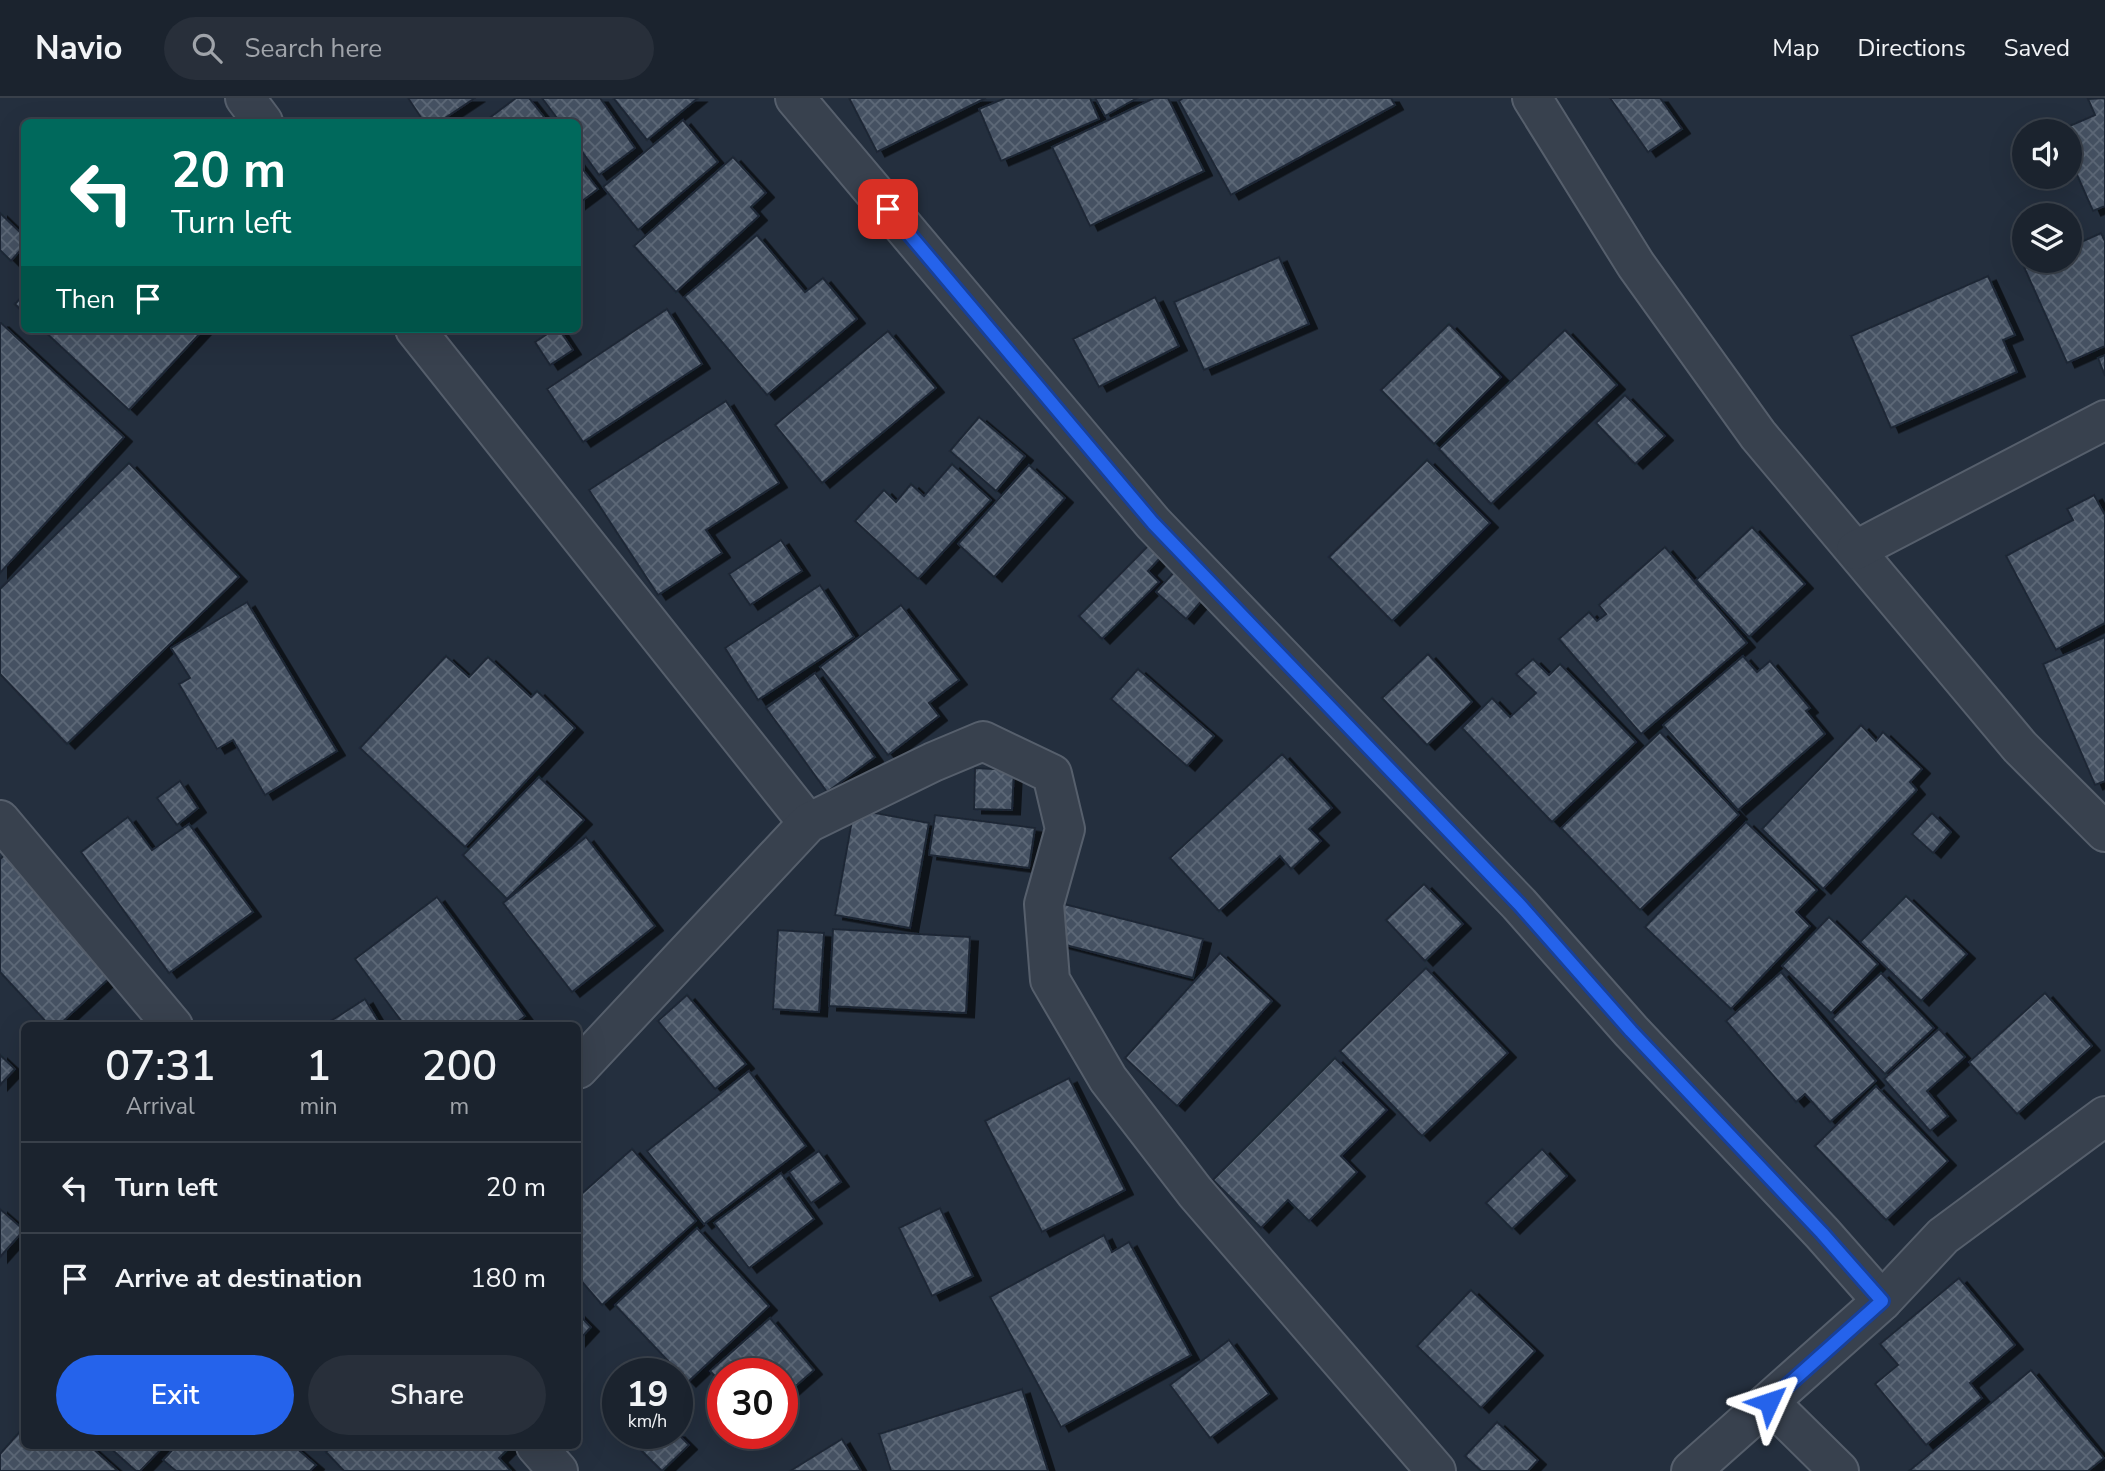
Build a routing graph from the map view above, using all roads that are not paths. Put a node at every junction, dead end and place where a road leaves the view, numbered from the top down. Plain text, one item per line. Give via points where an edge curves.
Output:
1 (245, 98) edge
2 (795, 98) edge
3 (1532, 98) edge
4 (261, 119) edge
5 (418, 333) edge
6 (2105, 420) edge
7 (1856, 550) junction
8 (0, 820) edge
9 (808, 822) junction
10 (2105, 832) edge
11 (170, 1022) edge
12 (581, 1066) edge
13 (2105, 1116) edge
14 (1882, 1301) junction
15 (1769, 1402) junction
16 (539, 1449) edge
17 (558, 1471) edge
18 (1436, 1471) edge
19 (1691, 1471) edge
20 (1839, 1471) edge

1 - 4 street
2 - 14 street via 1153,523 1519,904
3 - 7 street via 1644,277 1758,435
5 - 9 street
6 - 7 street
7 - 10 street via 2020,747
8 - 11 street
9 - 12 street
9 - 18 street via 983,741 1052,774 1065,829 1044,904 1050,980 1108,1079 1195,1192
13 - 14 street via 1942,1236
14 - 15 street
15 - 19 street
15 - 20 street
16 - 17 street

